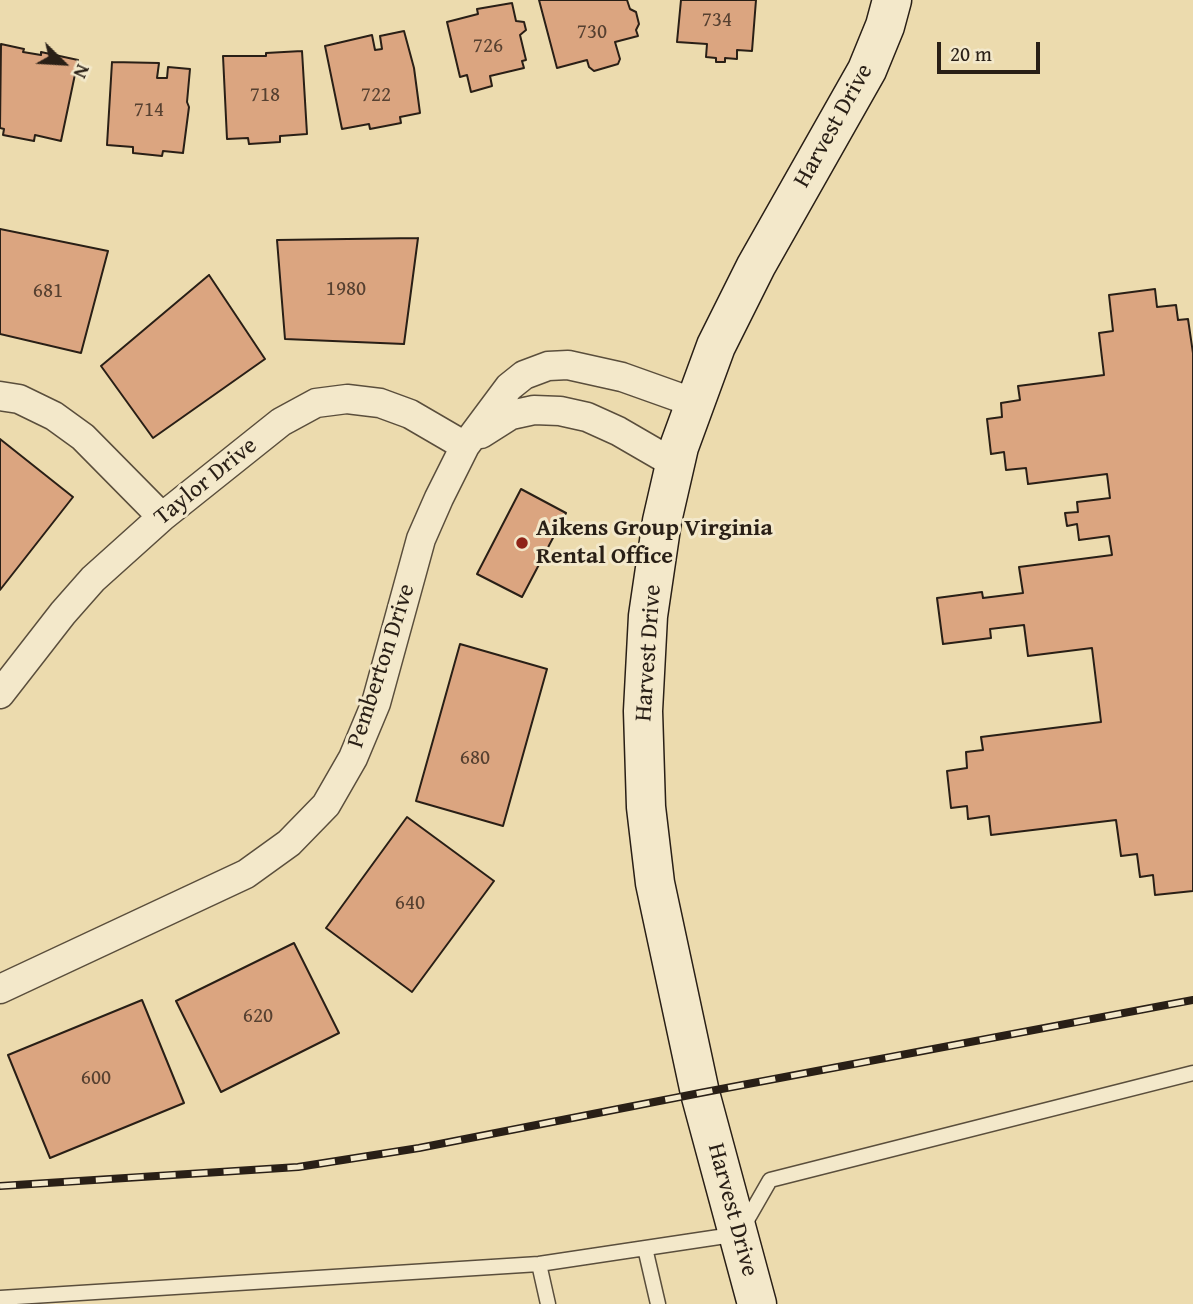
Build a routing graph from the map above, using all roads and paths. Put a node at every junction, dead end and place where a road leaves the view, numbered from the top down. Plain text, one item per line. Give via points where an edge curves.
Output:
1 (892, 0) edge
2 (0, 396) edge
3 (695, 403) junction
4 (465, 446) junction
5 (675, 464) junction
6 (162, 517) junction
7 (0, 694) edge
8 (0, 989) edge
9 (1193, 1073) edge
10 (739, 1234) junction
11 (645, 1248) junction
12 (539, 1264) junction
13 (0, 1298) edge
14 (548, 1304) edge
15 (658, 1304) edge
16 (757, 1304) edge

1 - 3 street, Harvest Drive via 867,70 757,266 716,346
2 - 6 street via 19,399 54,416 83,437
3 - 4 street, Pemberton Drive via 591,369 548,366 509,387
3 - 5 street, Harvest Drive
4 - 5 street, Pemberton Drive via 511,415 560,411 618,431
4 - 6 street, Taylor Drive via 410,414 380,403 347,399 316,403 281,422
4 - 8 street, Pemberton Drive via 421,539 376,703 353,758 326,805 289,843 246,874
5 - 10 street, Harvest Drive via 648,616 642,688 646,807 655,883 685,1028
6 - 7 street, Taylor Drive via 93,579
9 - 10 lane via 770,1180
10 - 11 lane
10 - 16 street, Harvest Drive
11 - 12 lane
11 - 15 lane
12 - 13 lane
12 - 14 lane

